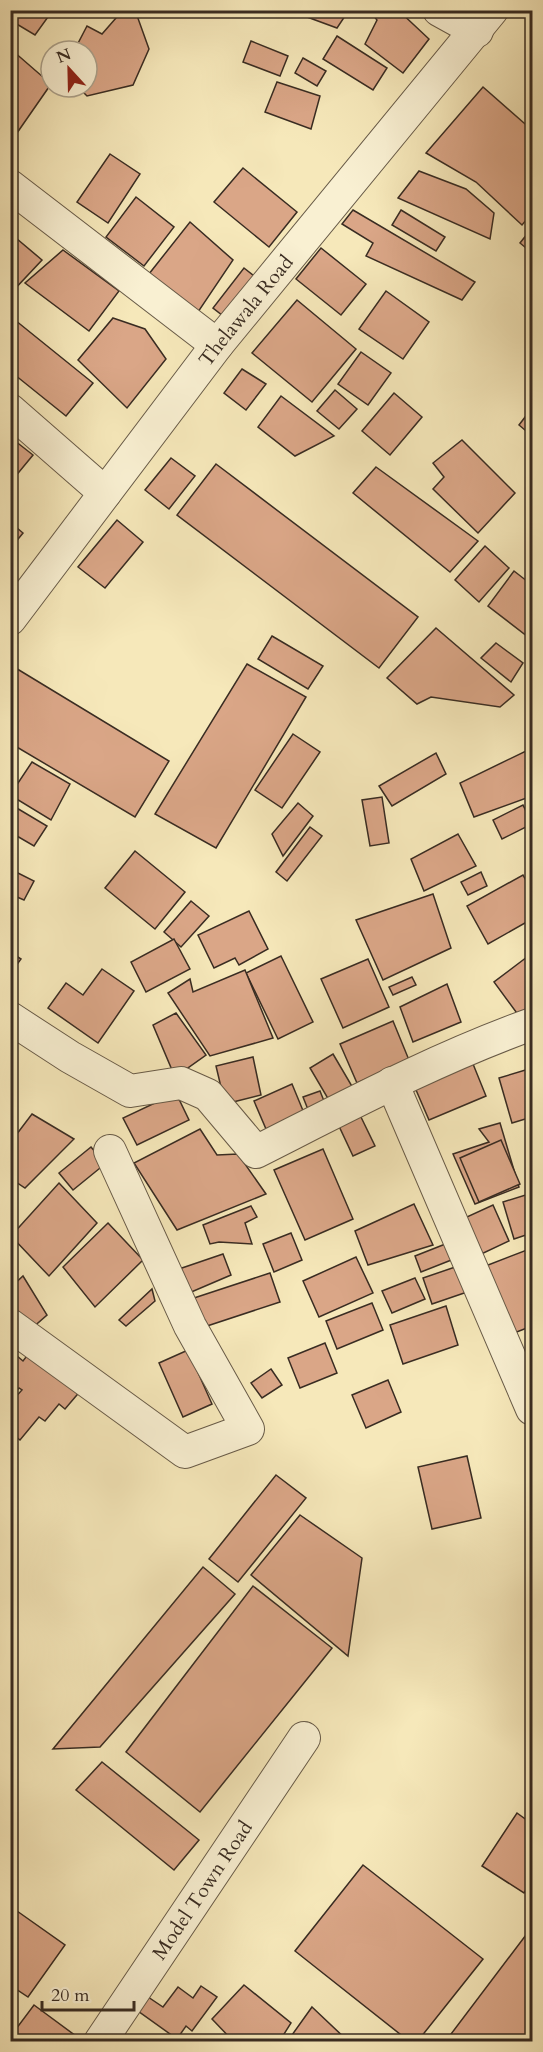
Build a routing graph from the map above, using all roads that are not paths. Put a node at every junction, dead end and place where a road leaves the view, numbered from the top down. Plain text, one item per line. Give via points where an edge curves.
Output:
1 (439, 10) edge
2 (485, 21) edge
3 (10, 186) edge
4 (217, 345) junction
5 (10, 410) edge
6 (105, 493) junction
7 (10, 619) edge
8 (10, 1018) edge
9 (532, 1024) edge
10 (392, 1083) junction
11 (110, 1150) dead end
12 (10, 1325) edge
13 (532, 1409) edge
14 (304, 1738) dead end
15 (110, 2038) edge

1 - 2 street
2 - 4 street, Thelawala Road
3 - 4 street
4 - 6 street, Thelawala Road
5 - 6 street
6 - 7 street, Thelawala Road
8 - 10 street via 130,1091 181,1083 208,1095 256,1152
9 - 10 street
10 - 13 street
11 - 12 street via 190,1326 248,1429 185,1452
14 - 15 street, Model Town Road

